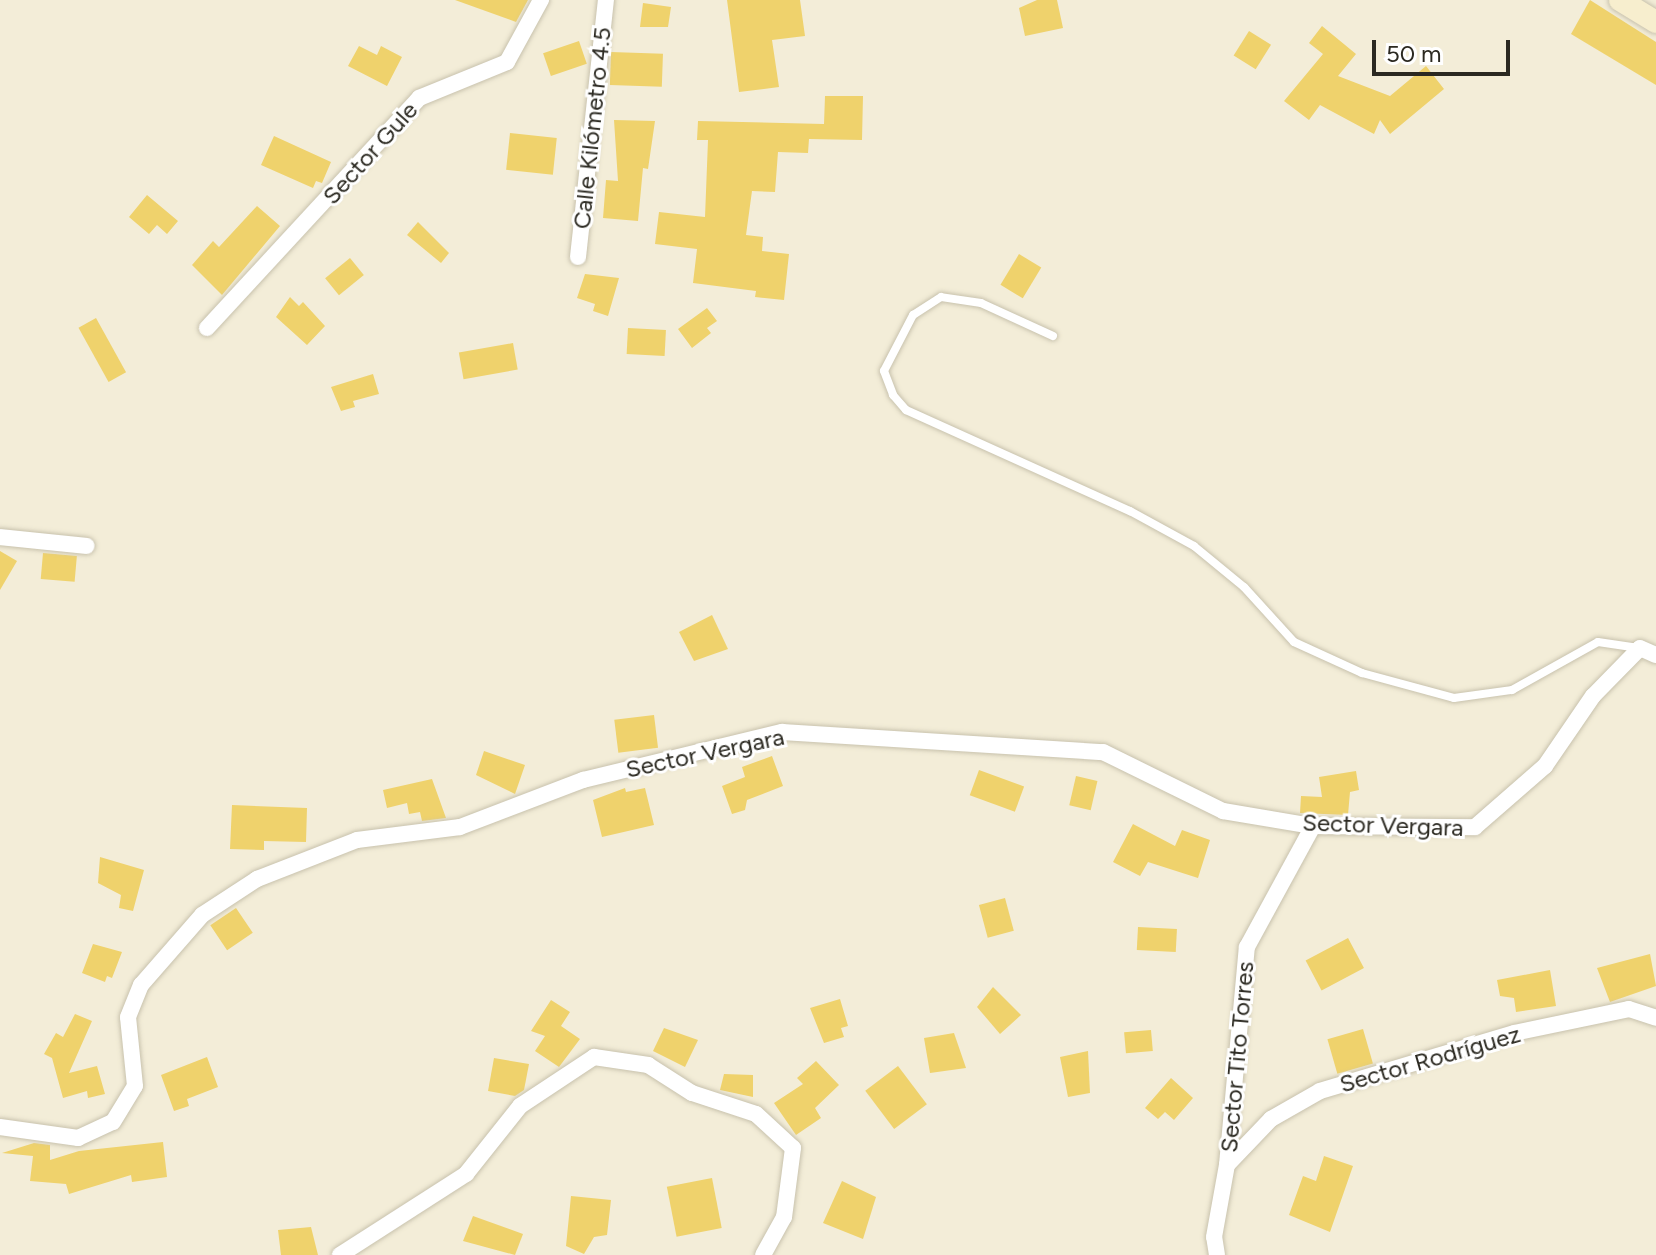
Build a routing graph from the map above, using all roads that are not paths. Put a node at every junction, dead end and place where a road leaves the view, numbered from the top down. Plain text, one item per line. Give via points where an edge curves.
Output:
1 (541, 0) edge
2 (606, 0) edge
3 (1620, 0) edge
4 (1656, 22) edge
5 (578, 257) dead end
6 (207, 328) dead end
7 (1053, 336) dead end
8 (0, 537) edge
9 (87, 546) dead end
10 (1640, 648) junction
11 (1656, 655) edge
12 (1313, 826) junction
13 (1656, 1018) edge
14 (0, 1127) edge
15 (1227, 1165) junction
16 (340, 1255) edge
17 (763, 1255) edge
18 (1217, 1255) edge

1 - 6 street, Sector Gule via 507,62 419,98
2 - 5 street, Calle Kilómetro 4.5
3 - 4 street
7 - 10 lane via 981,303 941,297 913,315 884,371 906,410 1130,511 1194,546 1244,587 1294,642 1362,673 1454,698 1512,690 1598,642
8 - 9 street
10 - 11 street
10 - 12 street, Sector Vergara via 1593,696 1545,766 1475,827
12 - 14 street, Sector Vergara via 1223,811 1103,752 782,732 583,780 460,827 357,840 257,879 202,915 141,985 128,1017 135,1086 113,1122 78,1138
12 - 15 street, Sector Tito Torres via 1247,947
13 - 15 street, Sector Rodríguez via 1629,1009 1514,1033 1320,1091 1271,1119
15 - 18 street, Sector Tito Torres via 1214,1237
16 - 17 street via 466,1174 520,1106 594,1057 648,1065 692,1093 756,1114 793,1148 784,1217

